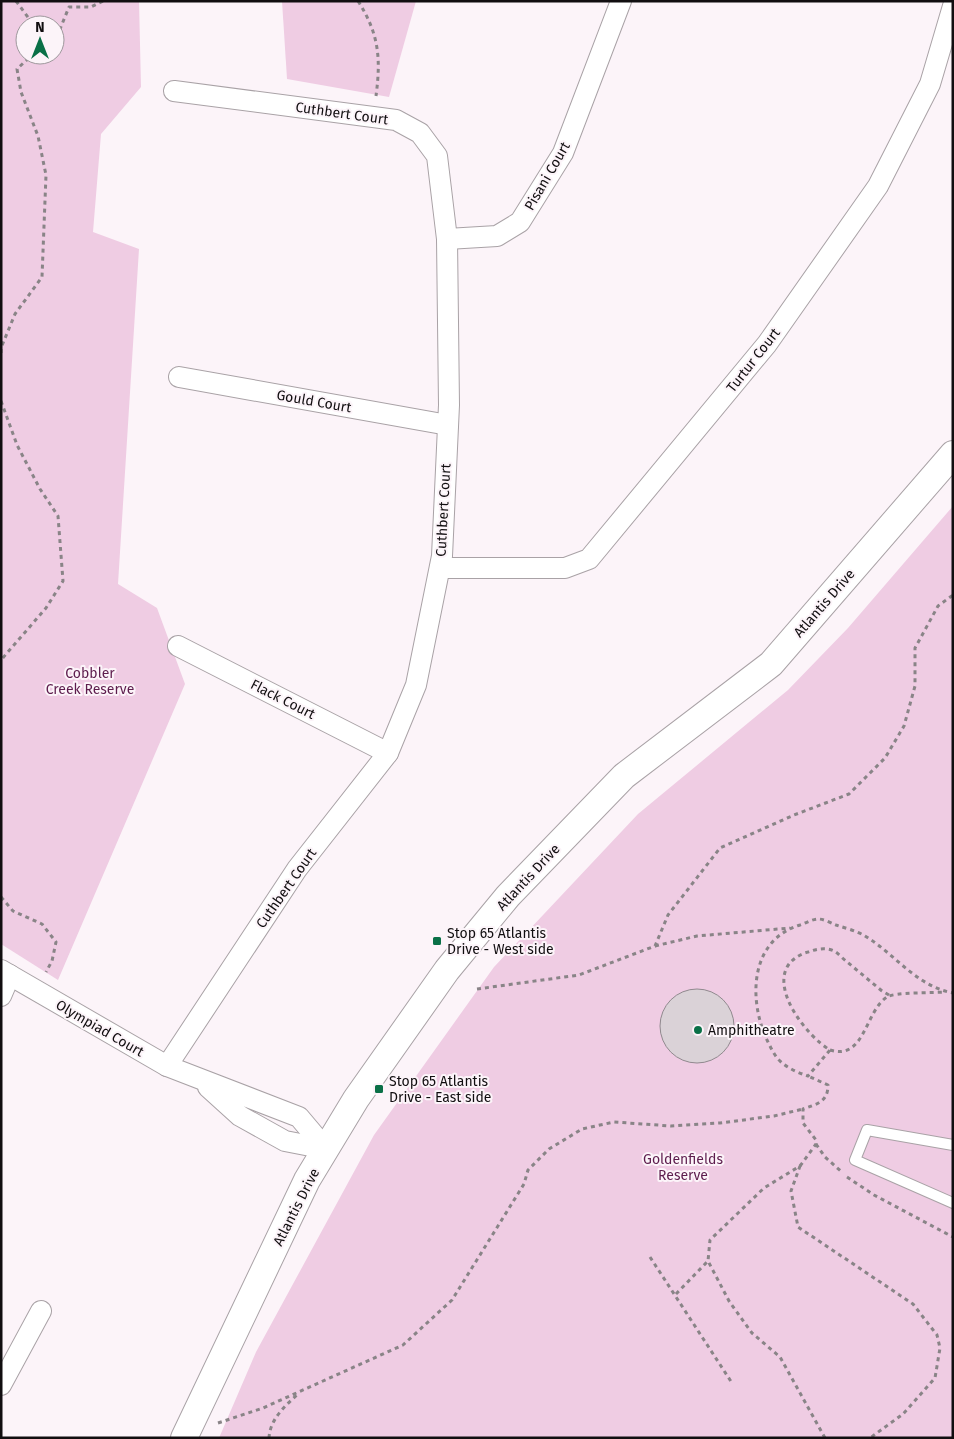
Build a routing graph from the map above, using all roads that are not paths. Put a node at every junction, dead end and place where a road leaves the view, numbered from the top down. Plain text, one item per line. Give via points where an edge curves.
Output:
1 (622, 1) edge
2 (953, 6) edge
3 (174, 91) dead end
4 (448, 239) junction
5 (179, 377) dead end
6 (448, 425) junction
7 (953, 454) edge
8 (440, 568) junction
9 (178, 646) dead end
10 (388, 752) junction
11 (5, 973) edge
12 (1, 996) edge
13 (167, 1066) junction
14 (201, 1080) junction
15 (953, 1145) edge
16 (326, 1148) junction
17 (953, 1203) edge
18 (42, 1311) dead end
19 (1, 1385) edge
20 (184, 1438) edge

1 - 4 street, Pisani Court via 563,153 520,222 498,236
2 - 8 street, Turtur Court via 930,84 878,186 767,344 589,560 565,568
3 - 4 street, Cuthbert Court via 396,120 420,133 437,156
4 - 6 street, Cuthbert Court
5 - 6 street, Gould Court
6 - 8 street, Cuthbert Court
7 - 16 street, Atlantis Drive via 771,664 624,776 508,896 408,1023
8 - 10 street, Cuthbert Court via 416,685
9 - 10 street, Flack Court
10 - 13 street, Cuthbert Court via 297,869
11 - 12 street
11 - 13 street, Olympiad Court
13 - 14 street, Olympiad Court
14 - 16 street, Olympiad Court via 299,1117
14 - 16 street, Olympiad Court via 240,1116 285,1142
15 - 17 lane via 867,1130 855,1160
16 - 20 street, Atlantis Drive via 307,1180
18 - 19 street

